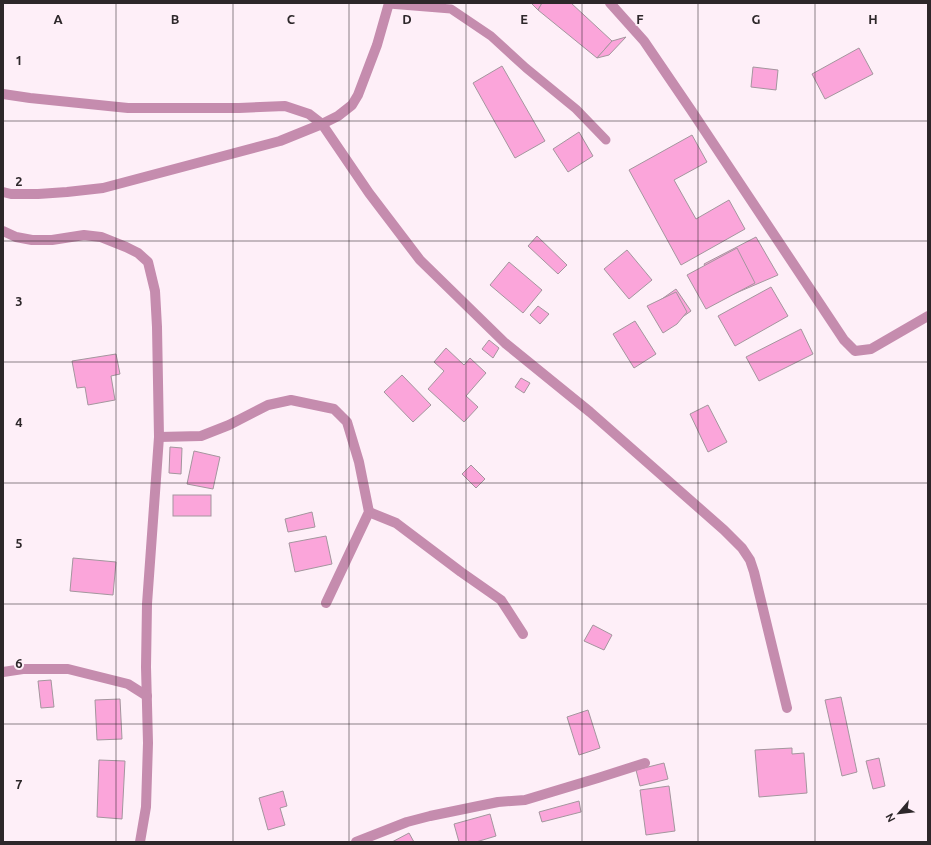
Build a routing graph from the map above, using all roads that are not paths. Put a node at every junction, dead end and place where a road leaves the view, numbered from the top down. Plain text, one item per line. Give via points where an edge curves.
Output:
1 (610, 3) edge
2 (389, 4) edge
3 (3, 94) edge
4 (322, 124) junction
5 (606, 140) dead end
6 (3, 192) edge
7 (3, 231) edge
8 (928, 316) edge
9 (159, 437) junction
10 (369, 512) junction
11 (326, 603) dead end
12 (523, 634) dead end
13 (3, 672) edge
14 (147, 696) junction
15 (787, 708) dead end
16 (645, 763) dead end
17 (140, 842) edge
18 (356, 842) edge

1 - 8 street via 644,42 844,340 855,351 871,349
2 - 4 street via 358,95 352,105
2 - 5 lane via 451,9 491,36 576,109
3 - 4 street via 128,108 285,106 308,114
4 - 6 street via 280,141 103,188 38,194
4 - 15 street via 369,193 420,260 505,343 590,412 742,548 754,572
7 - 9 street via 32,240 101,236 138,253 148,262 155,291 158,327
9 - 10 street via 202,436 268,405 291,400 334,409 348,422
9 - 14 street via 147,604
10 - 11 street
10 - 12 street via 396,523 501,600
13 - 14 street via 23,669 68,670 128,684
14 - 17 street via 146,807
16 - 18 street via 525,800 498,802 407,822

